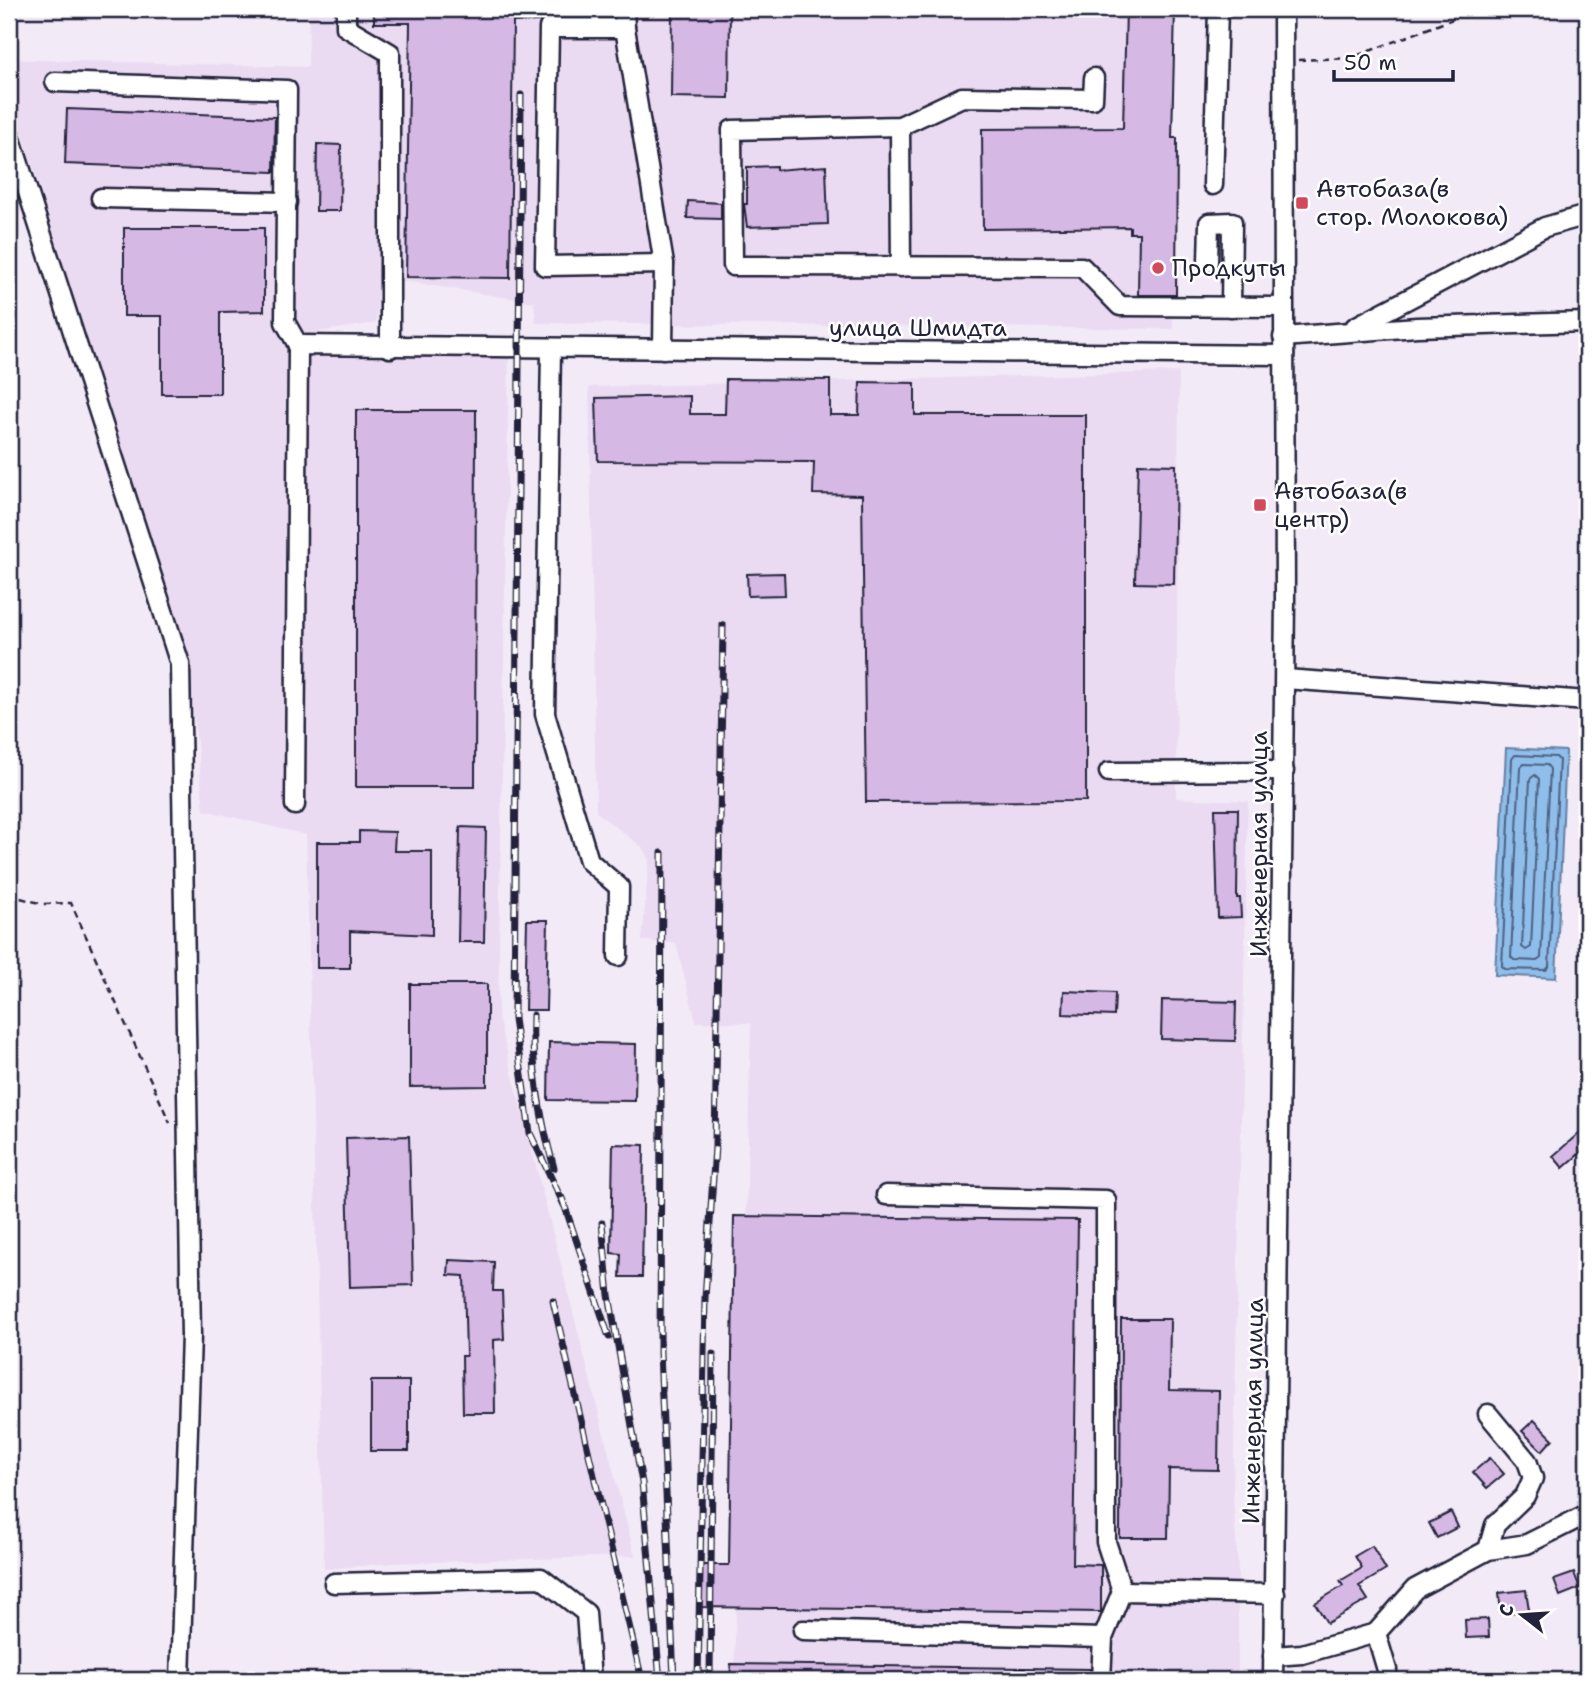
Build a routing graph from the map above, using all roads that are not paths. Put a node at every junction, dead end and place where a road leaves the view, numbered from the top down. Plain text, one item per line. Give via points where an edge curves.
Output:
1 (346, 9) edge
2 (624, 9) edge
3 (1218, 9) edge
4 (1283, 9) edge
5 (625, 28) junction
6 (1094, 78) dead end
7 (55, 82) dead end
8 (900, 126) junction
9 (9, 134) edge
10 (1213, 185) dead end
11 (101, 198) dead end
12 (287, 202) junction
13 (1587, 215) edge
14 (1208, 262) dead end
15 (664, 264) junction
16 (901, 267) junction
17 (1231, 307) junction
18 (1283, 307) junction
19 (1587, 322) edge
20 (1348, 330) junction
21 (1283, 337) junction
22 (298, 345) junction
23 (390, 348) junction
24 (663, 349) junction
25 (551, 350) junction
26 (1284, 355) junction
27 (1284, 679) junction
28 (1587, 701) edge
29 (1284, 771) junction
30 (1109, 772) dead end
31 (295, 804) dead end
32 (618, 956) dead end
33 (886, 1195) dead end
34 (1488, 1414) dead end
35 (1587, 1514) edge
36 (1488, 1550) junction
37 (334, 1583) dead end
38 (1122, 1591) junction
39 (1275, 1594) junction
40 (803, 1630) dead end
41 (1376, 1633) junction
42 (1102, 1638) junction
43 (1273, 1656) junction
44 (180, 1680) edge
45 (591, 1680) edge
46 (1101, 1680) edge
47 (1273, 1680) edge
48 (1387, 1680) edge

1 - 23 street via 346,27 390,53
2 - 5 street
3 - 10 street
4 - 18 street, Инженерная улица
5 - 15 street
5 - 15 street via 549,28 545,266
6 - 8 street via 1093,99 962,97
7 - 12 street via 287,90
8 - 16 street
8 - 16 street via 732,130 733,266
9 - 44 street via 180,664 191,1335
11 - 12 street
12 - 22 street via 285,323
13 - 20 street via 1545,227
14 - 17 street via 1209,223 1232,222
15 - 24 street
16 - 17 street via 1082,267 1120,306
17 - 18 street
18 - 21 street, Инженерная улица
19 - 20 street
20 - 21 street
21 - 26 street, Инженерная улица
22 - 23 street, улица Шмидта
22 - 31 street
23 - 25 street, улица Шмидта
24 - 25 street, улица Шмидта
24 - 26 street, улица Шмидта
25 - 32 street via 545,715 589,861 619,887
26 - 27 street, Инженерная улица
27 - 28 street
27 - 29 street, Инженерная улица
29 - 30 street
29 - 39 street, Инженерная улица
33 - 38 street via 1106,1200 1106,1542
34 - 36 street via 1527,1461 1533,1478 1525,1496 1495,1525
35 - 36 street via 1527,1544
36 - 41 street via 1415,1589
37 - 45 street via 541,1578 586,1613
38 - 39 street
38 - 42 street
39 - 43 street, Инженерная улица
40 - 42 street
41 - 43 street via 1301,1654
41 - 48 street
42 - 46 street
43 - 47 street, Инженерная улица

